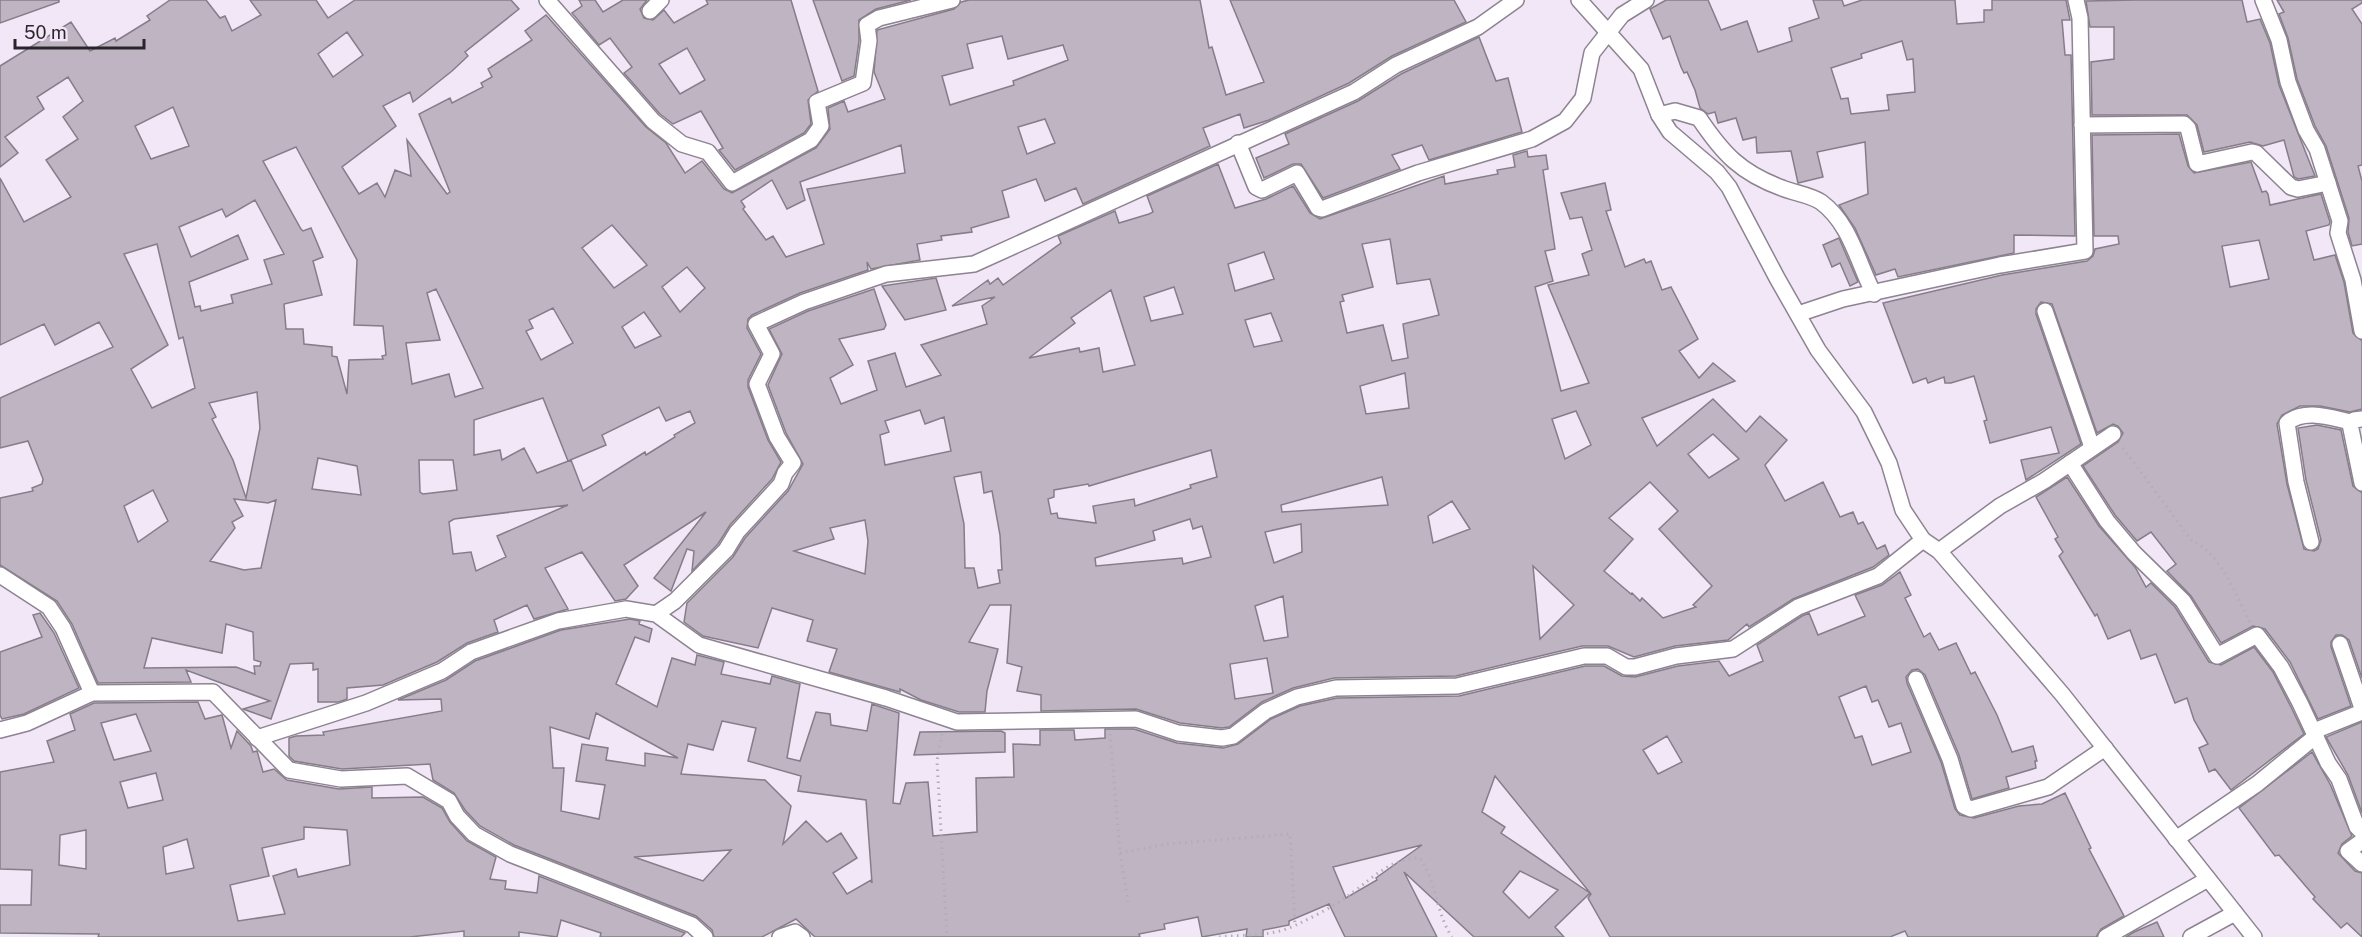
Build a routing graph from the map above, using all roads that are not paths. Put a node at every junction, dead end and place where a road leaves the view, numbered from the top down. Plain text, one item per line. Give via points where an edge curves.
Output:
1 (547, 0) edge
2 (952, 0) edge
3 (1516, 0) edge
4 (1579, 0) edge
5 (2076, 0) edge
6 (2263, 0) edge
7 (1641, 2) edge
8 (1608, 32) junction
9 (1659, 115) junction
10 (2082, 125) junction
11 (1238, 143) junction
12 (2328, 183) junction
13 (1875, 294) junction
14 (2045, 311) dead end
15 (1798, 314) junction
16 (2362, 331) edge
17 (2357, 421) edge
18 (2113, 434) road end
19 (2092, 447) junction
20 (2070, 463) junction
21 (2362, 483) edge
22 (1923, 540) junction
23 (2311, 542) dead end
24 (1939, 551) junction
25 (0, 575) edge
26 (656, 614) junction
27 (2340, 644) dead end
28 (1916, 679) dead end
29 (92, 693) junction
30 (2362, 710) edge
31 (0, 730) edge
32 (2315, 734) junction
33 (257, 738) junction
34 (2104, 748) junction
35 (2362, 832) edge
36 (2176, 839) junction
37 (2362, 841) edge
38 (2362, 864) edge
39 (2208, 879) junction
40 (2235, 913) junction
41 (705, 937) edge
42 (780, 937) edge
43 (802, 937) edge
44 (2106, 937) edge
45 (2190, 937) edge
46 (2254, 937) edge

1 - 2 street via 653,121 682,144 708,152 732,183 811,140 821,126 817,102 863,83 869,41 867,25 879,18
3 - 11 street via 1478,27 1396,65 1354,92
4 - 8 street
5 - 10 street via 2080,18
6 - 12 street via 2279,40 2288,82
7 - 8 street via 1622,15
8 - 9 street via 1641,69
8 - 11 street via 1592,53 1583,98 1565,120 1532,139 1418,172 1327,208 1318,208 1297,173 1262,190 1256,187
9 - 13 street via 1675,111 1699,118 1739,168 1820,201 1850,238
9 - 15 street via 1670,132 1729,186
10 - 12 street via 2184,124 2197,164 2256,153 2298,189
10 - 13 street via 2086,247 2083,253 2000,265
11 - 26 street via 974,264 886,274 804,302 756,324 772,354 757,384 777,437 793,464 781,484 736,532 726,550 675,601
12 - 16 street via 2340,221 2338,233 2353,280
13 - 15 street via 1843,298
14 - 19 street
15 - 22 street via 1818,350 1864,412 1889,463 1903,510
17 - 21 street
17 - 23 street via 2321,415 2303,416 2287,423
18 - 19 street
19 - 20 street
20 - 24 street via 2000,506
20 - 32 street via 2114,529 2183,601 2217,656 2257,634 2281,667
22 - 24 street
22 - 26 street via 1878,576 1798,607 1733,649 1676,656 1635,667 1626,667 1607,657 1584,656 1457,686 1336,688 1297,697 1266,711 1233,736 1222,738 1178,733 1136,719 957,722 699,645
24 - 34 street
25 - 29 street via 49,607 63,628
26 - 33 street via 626,609 558,621 471,652 442,671 366,703
27 - 30 street
28 - 34 street via 1950,759 1964,806 1971,808 2048,787
29 - 31 street via 27,723
29 - 33 street via 213,692
30 - 32 street
32 - 35 street
32 - 36 street via 2257,784
33 - 41 street via 289,770 341,779 407,776 449,801 456,816 474,834 510,854 692,925
34 - 36 street
36 - 39 street
37 - 38 street via 2349,851
39 - 40 street
39 - 44 street
40 - 45 street
40 - 46 street
42 - 43 street via 795,932

